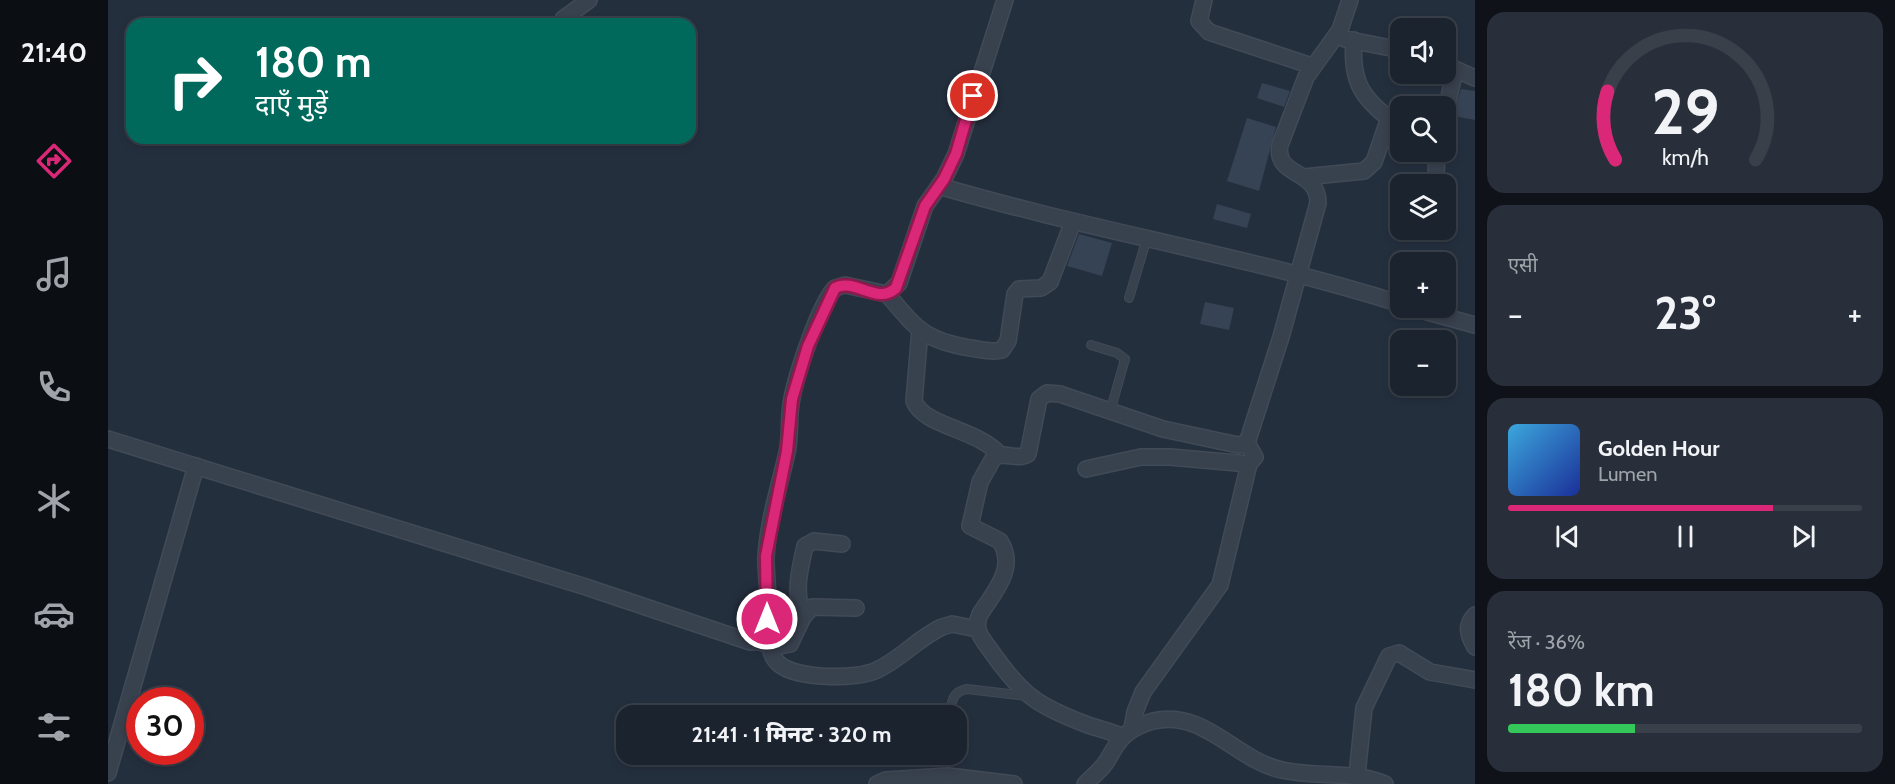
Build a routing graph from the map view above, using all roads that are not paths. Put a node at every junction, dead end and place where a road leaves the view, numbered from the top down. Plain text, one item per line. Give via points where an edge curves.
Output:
1 (568, 0) edge
2 (589, 0) edge
3 (1005, 0) edge
4 (1204, 0) edge
5 (1350, 0) edge
6 (563, 18) edge
7 (566, 18) edge
8 (1335, 38) junction
9 (1354, 40) junction
10 (1390, 48) edge
11 (1312, 66) junction
12 (1456, 70) edge
13 (1475, 78) edge
14 (1390, 119) edge
15 (1390, 132) edge
16 (1437, 162) edge
17 (1436, 174) dead end
18 (1304, 177) junction
19 (939, 186) junction
20 (1074, 222) junction
21 (1147, 238) junction
22 (1298, 275) junction
23 (887, 294) junction
24 (1129, 298) dead end
25 (1390, 301) edge
26 (1449, 318) edge
27 (1475, 325) edge
28 (920, 330) junction
29 (1091, 345) dead end
30 (1110, 412) junction
31 (108, 439) edge
32 (1247, 443) junction
33 (999, 454) junction
34 (1249, 464) junction
35 (196, 466) junction
36 (1086, 469) dead end
37 (842, 544) dead end
38 (856, 608) dead end
39 (1475, 615) edge
40 (803, 617) junction
41 (977, 628) junction
42 (764, 643) junction
43 (1475, 647) edge
44 (1475, 680) edge
45 (1028, 696) junction
46 (952, 705) edge
47 (1127, 733) junction
48 (108, 774) edge
49 (1356, 775) junction
50 (877, 784) edge
51 (1014, 784) edge
52 (1084, 784) edge
53 (1385, 784) edge

1 - 6 street
2 - 7 street
3 - 19 street via 956,154
4 - 11 street via 1199,21 1209,32
5 - 8 street
8 - 9 street
8 - 11 street
9 - 10 street
9 - 14 street via 1352,63 1356,82
11 - 18 street via 1279,154 1282,164
12 - 13 street
15 - 18 street via 1370,167 1356,174
16 - 17 street
18 - 22 street via 1316,189 1318,203
19 - 20 street
19 - 23 street via 925,206 899,283
20 - 21 street
20 - 28 street via 1050,282 1041,288 1018,289 1015,294 1008,341 1002,350 953,345 932,339
21 - 22 street
21 - 24 lane
22 - 25 street
22 - 32 street
23 - 28 street
23 - 42 street via 845,285 835,288 808,346 792,399 787,451 766,556
26 - 27 street
28 - 33 street via 916,409 927,418 976,436
29 - 30 lane via 1125,359
30 - 32 street via 1163,429 1238,445
30 - 33 street via 1047,393 1039,399 1028,454 1020,458
31 - 35 street
32 - 34 street via 1255,457
33 - 41 street via 983,472 969,522 977,532 1000,540 1007,571 980,614
34 - 36 street via 1151,457
34 - 47 street via 1220,585 1143,692
35 - 42 street via 750,642
35 - 48 street
37 - 40 street via 814,541 805,546 796,588
38 - 40 street via 812,607
39 - 43 street via 1468,625
40 - 42 street via 790,644
41 - 42 street via 942,627 879,669 860,675 817,676 788,670 776,662
41 - 45 street via 1012,681
44 - 49 street via 1430,672 1399,652 1389,656 1360,725 1361,751
45 - 46 lane via 967,689 959,690
45 - 47 street via 1067,717
47 - 49 street via 1162,719 1179,719 1196,723 1281,770
47 - 52 street via 1106,763
49 - 53 street
50 - 51 street via 948,776

